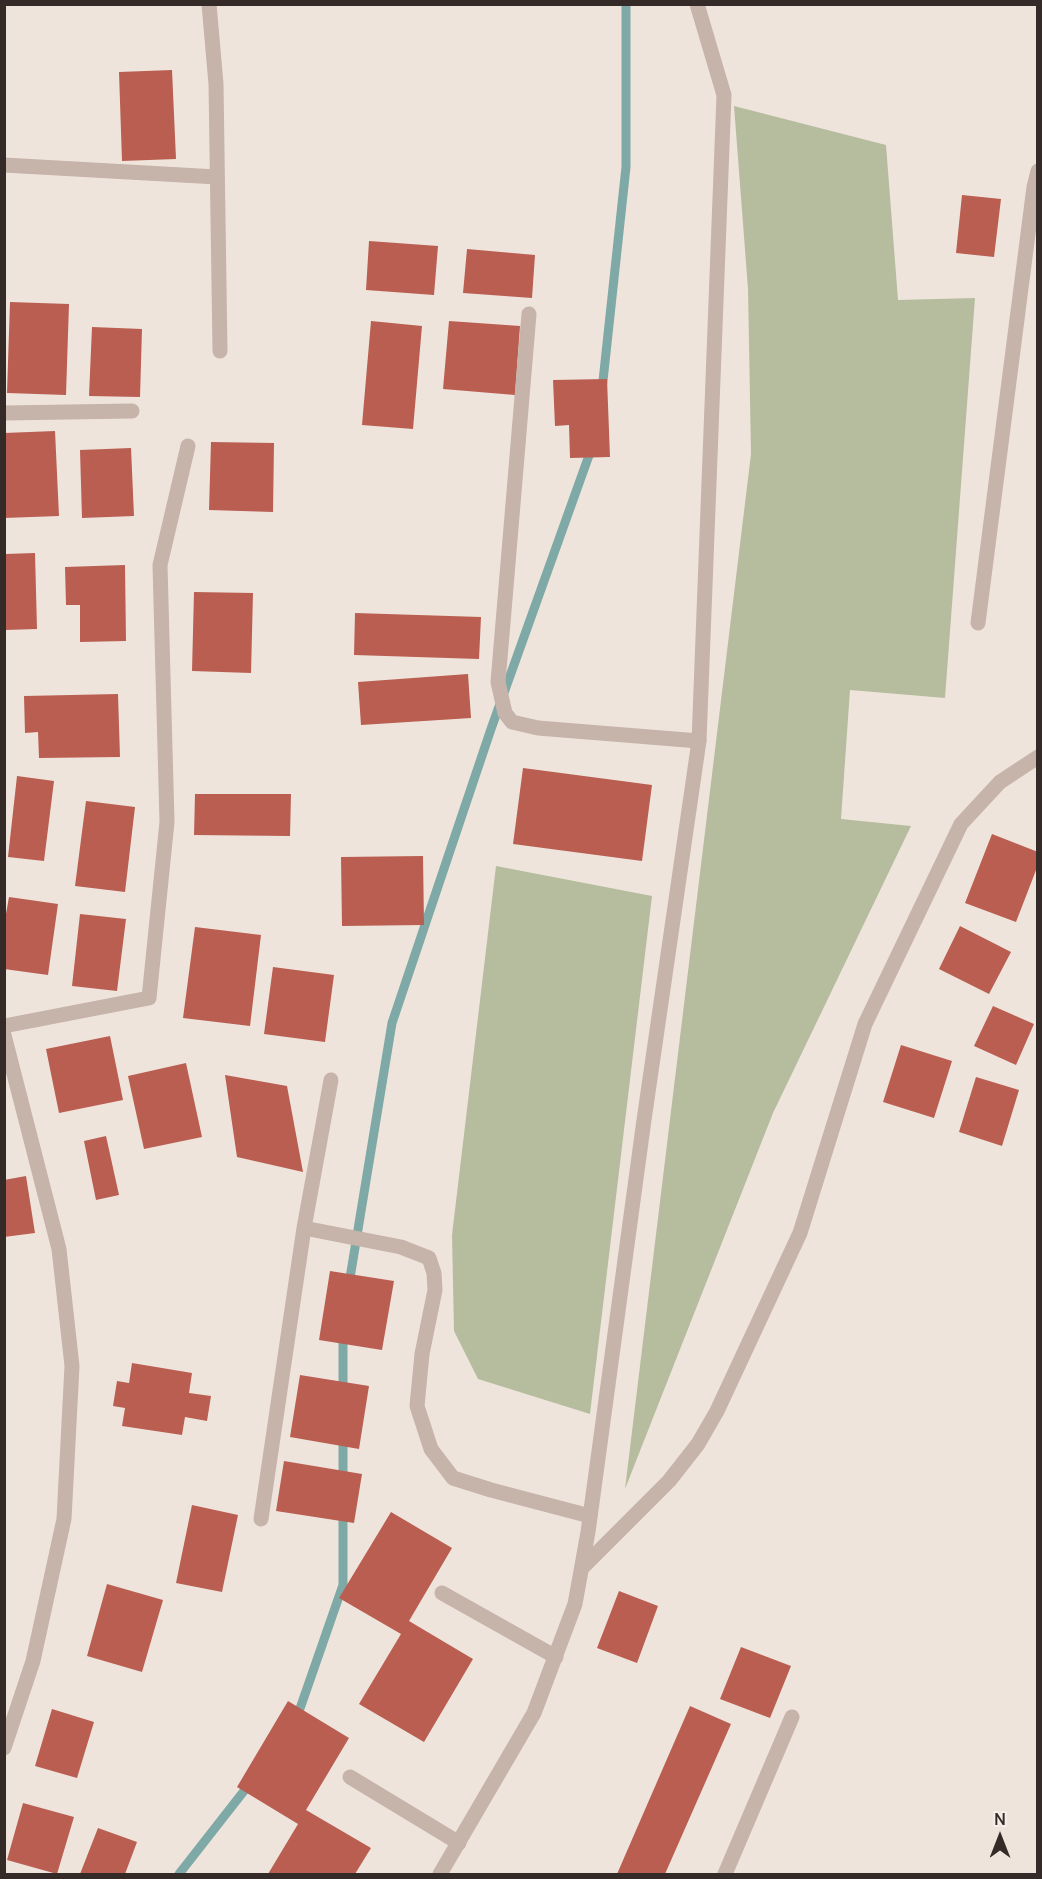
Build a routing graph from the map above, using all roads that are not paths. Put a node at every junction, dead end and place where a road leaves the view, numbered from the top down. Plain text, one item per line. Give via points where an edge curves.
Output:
1 (209, 4) edge
2 (698, 4) edge
3 (4, 165) edge
4 (1038, 171) edge
5 (217, 177) junction
6 (529, 314) dead end
7 (220, 351) dead end
8 (132, 411) dead end
9 (4, 413) edge
10 (188, 446) dead end
11 (978, 623) dead end
12 (699, 741) junction
13 (1038, 757) edge
14 (4, 1026) edge
15 (4, 1035) edge
16 (331, 1080) dead end
17 (304, 1228) junction
18 (591, 1516) junction
19 (261, 1519) dead end
20 (582, 1568) junction
21 (442, 1593) dead end
22 (556, 1657) junction
23 (792, 1717) dead end
24 (4, 1749) edge
25 (350, 1777) dead end
26 (459, 1843) junction
27 (440, 1875) edge
28 (725, 1875) edge

1 - 5 street via 216,84
2 - 12 street via 724,95
3 - 5 street
4 - 11 street
5 - 7 street
6 - 12 street via 498,682 505,713 512,722 538,728
8 - 9 street
10 - 14 street via 160,565 168,822 149,998
12 - 18 street
13 - 20 street via 1000,782 961,824 866,1024 800,1233 717,1411 669,1481
15 - 24 street via 58,1249 72,1366 64,1519 33,1661
16 - 17 street
17 - 18 street via 401,1247 429,1258 435,1290 422,1354 417,1406 430,1449 453,1478
17 - 19 street
18 - 20 street
20 - 22 street via 575,1604
21 - 22 street
22 - 26 street via 534,1713
23 - 28 street
25 - 26 street
26 - 27 street

